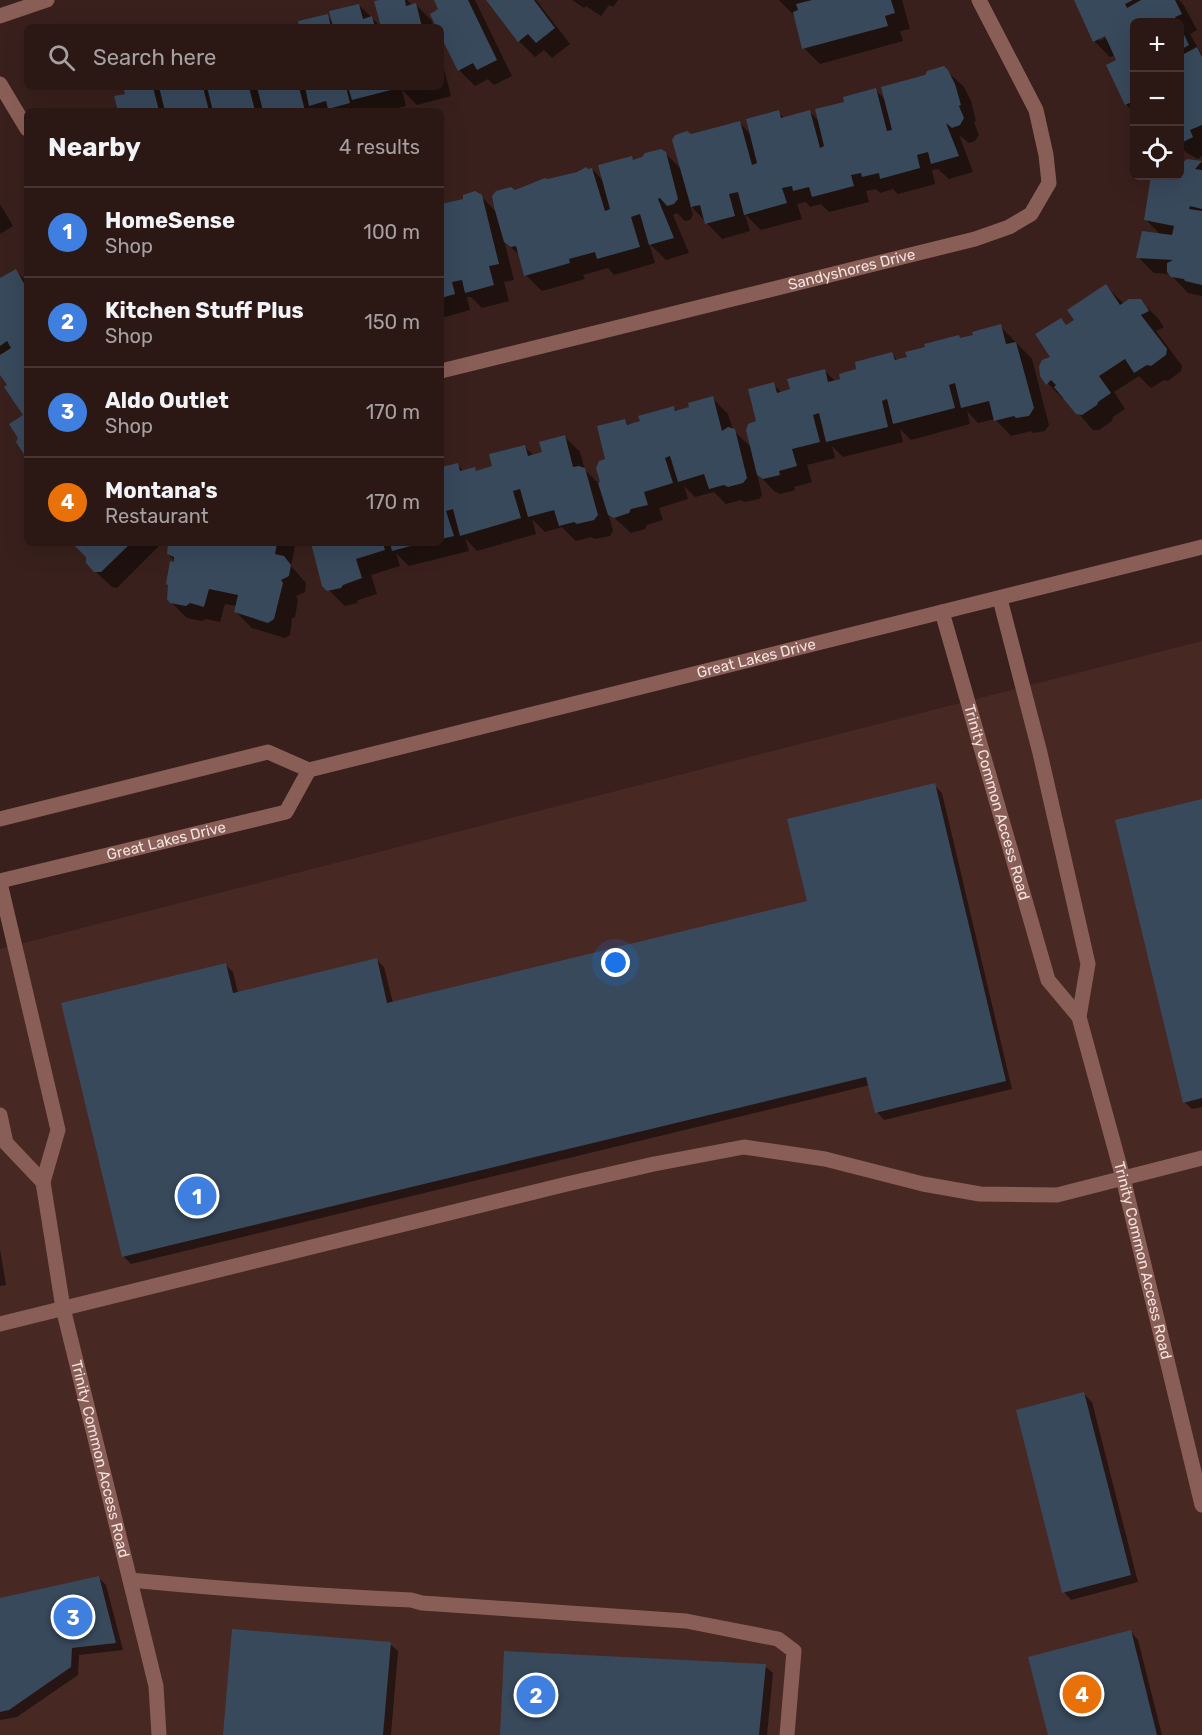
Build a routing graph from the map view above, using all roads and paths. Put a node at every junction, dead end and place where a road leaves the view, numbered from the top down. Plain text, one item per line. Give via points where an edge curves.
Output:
1 (47, 0) edge
2 (979, 0) edge
3 (0, 16) edge
4 (0, 84) edge
5 (24, 124) edge
6 (444, 370) edge
7 (1202, 547) edge
8 (1000, 599) junction
9 (942, 612) junction
10 (309, 770) junction
11 (0, 819) edge
12 (0, 882) edge
13 (1079, 1017) junction
14 (0, 1115) edge
15 (1202, 1158) edge
16 (1123, 1178) junction
17 (43, 1182) junction
18 (63, 1308) junction
19 (0, 1324) edge
20 (1202, 1505) edge
21 (130, 1580) junction
22 (159, 1735) edge
23 (787, 1735) edge

1 - 3 street
2 - 6 street, Sandyshores Drive via 1036,110 1049,183 1031,214 975,238
4 - 5 street
7 - 8 street, Great Lakes Drive
8 - 9 street, Great Lakes Drive
8 - 13 street, Trinity Common Access Road via 1088,964
9 - 10 street, Great Lakes Drive
9 - 13 street, Trinity Common Access Road via 1048,980
10 - 11 street via 268,752
10 - 12 street, Great Lakes Drive via 286,812
12 - 17 street, Trinity Common Access Road via 58,1130
13 - 16 street, Trinity Common Access Road
14 - 17 street via 6,1143
15 - 16 street
16 - 18 street via 1057,1195 980,1194 825,1159 744,1147 633,1169
16 - 20 street, Trinity Common Access Road
17 - 18 street, Trinity Common Access Road
18 - 19 street
18 - 21 street, Trinity Common Access Road
21 - 22 street, Trinity Common Access Road via 156,1686
21 - 23 street via 686,1621 778,1639 794,1652

